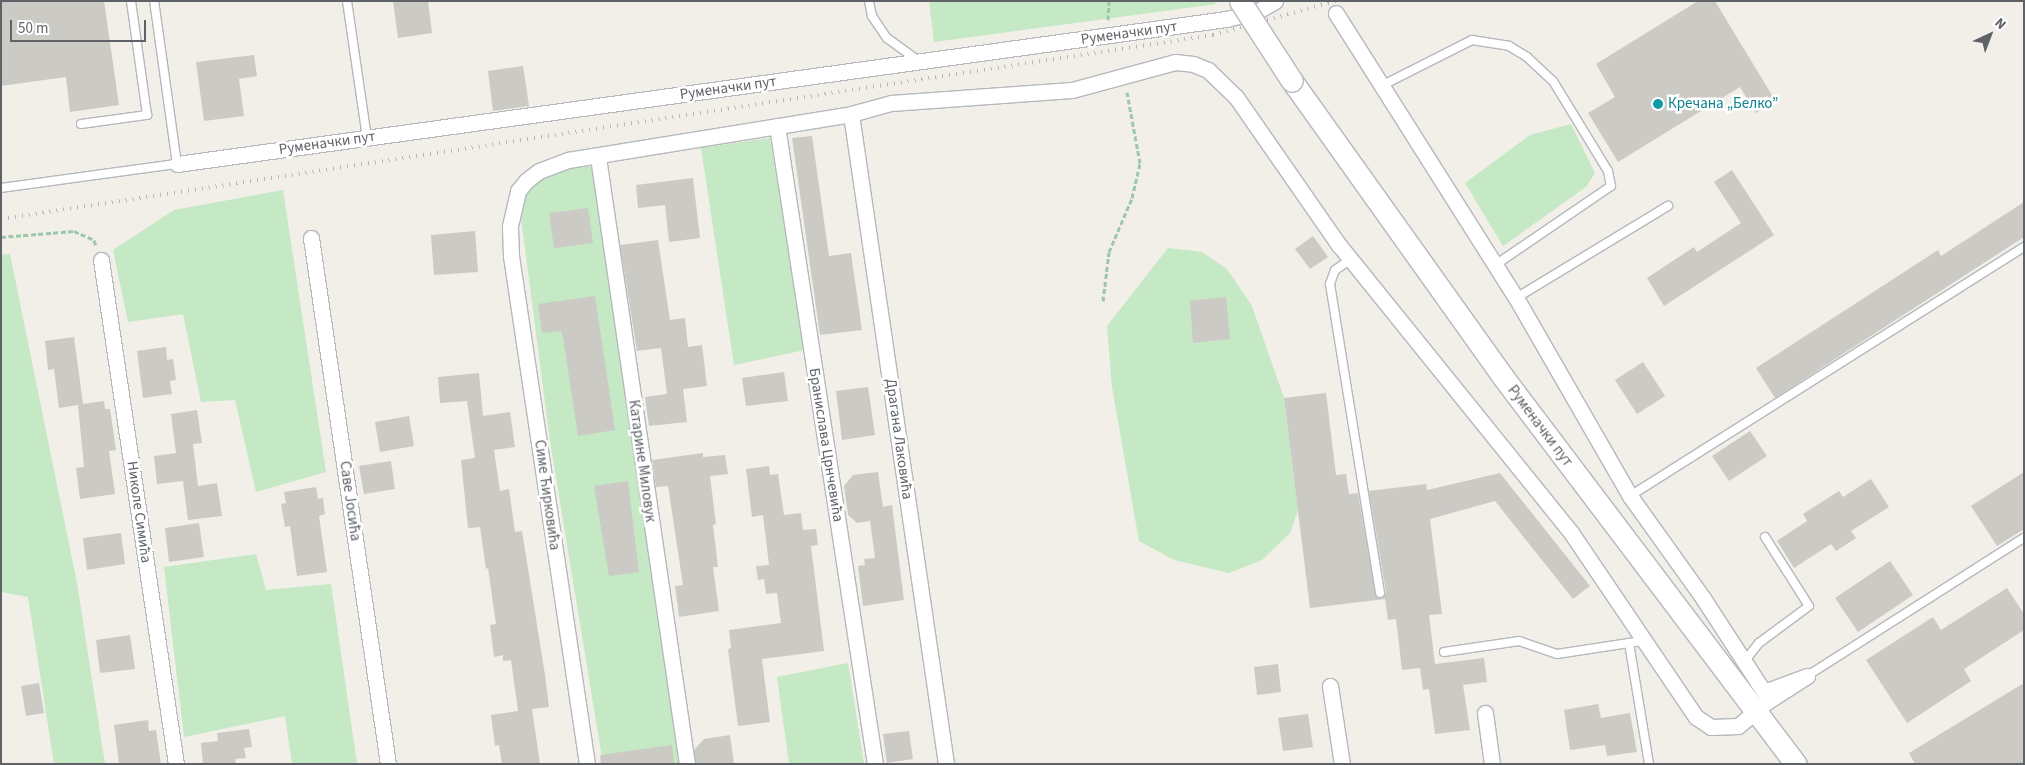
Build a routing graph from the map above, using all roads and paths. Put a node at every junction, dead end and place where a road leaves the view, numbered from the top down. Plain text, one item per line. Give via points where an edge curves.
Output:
1 (131, 1) edge
2 (154, 1) edge
3 (348, 1) edge
4 (869, 1) edge
5 (1240, 1) edge
6 (1275, 1) edge
7 (1336, 13) dead end
8 (919, 62) junction
9 (1123, 77) junction
10 (1383, 85) junction
11 (851, 114) junction
12 (81, 124) dead end
13 (777, 126) junction
14 (367, 138) junction
15 (598, 158) junction
16 (177, 164) junction
17 (1, 188) edge
18 (1668, 206) dead end
19 (1, 237) edge
20 (311, 238) dead end
21 (2024, 247) edge
22 (1351, 259) junction
23 (101, 260) joint
24 (1495, 265) junction
25 (1516, 298) junction
26 (1103, 301) dead end
27 (1630, 496) junction
28 (1765, 537) dead end
29 (2024, 538) edge
30 (1380, 592) dead end
31 (1635, 642) junction
32 (1444, 652) dead end
33 (1744, 662) junction
34 (1807, 676) junction
35 (1330, 686) dead end
36 (1485, 712) dead end
37 (1758, 712) junction
38 (176, 764) edge
39 (388, 764) edge
40 (587, 764) edge
41 (687, 764) edge
42 (875, 764) edge
43 (946, 764) edge
44 (1342, 764) edge
45 (1492, 764) edge
46 (1649, 764) edge
47 (1796, 764) edge

1 - 12 lane via 147,115
2 - 16 lane
3 - 14 lane
4 - 8 lane via 872,16 887,38
5 - 37 main road, Руменачки пут, bridge via 1292,81 1492,362
6 - 8 street, Руменачки пут via 1238,18
7 - 10 street
8 - 14 street, Руменачки пут
9 - 11 street, Симе Ћирковића via 1072,90 891,103
9 - 22 street, Симе Ћирковића via 1175,62 1201,66 1216,76 1236,97
9 - 26 path via 1134,118 1140,163 1132,198 1109,252
10 - 24 street
10 - 24 lane via 1472,40 1509,46 1527,57 1553,81 1608,171 1611,186
11 - 13 street, Симе Ћирковића
11 - 43 street, Драгана Лаковића
13 - 15 street, Симе Ћирковића
13 - 42 street, Бранислава Црнчевића
14 - 16 street, Руменачки пут
15 - 40 street, Симе Ћирковића via 553,165 526,181 518,191 510,226 513,265
15 - 41 street, Катарине Миловук
16 - 17 lane
18 - 25 lane
19 - 23 path via 74,231 94,240
20 - 39 street, Саве Јосића
21 - 27 lane
22 - 30 lane via 1335,270 1330,284
22 - 31 street, Симе Ћирковића via 1572,534 1609,586
23 - 38 street, Николе Симића
24 - 25 street
25 - 27 street
27 - 33 street
28 - 33 lane via 1809,606 1759,642
29 - 34 lane
31 - 32 lane via 1557,654 1519,641
31 - 37 street, Симе Ћирковића via 1703,723 1732,728
31 - 46 lane
33 - 34 street via 1764,692
34 - 37 street, Симе Ћирковића via 1765,703
35 - 44 street
36 - 45 street
37 - 47 main road, Руменачки пут

